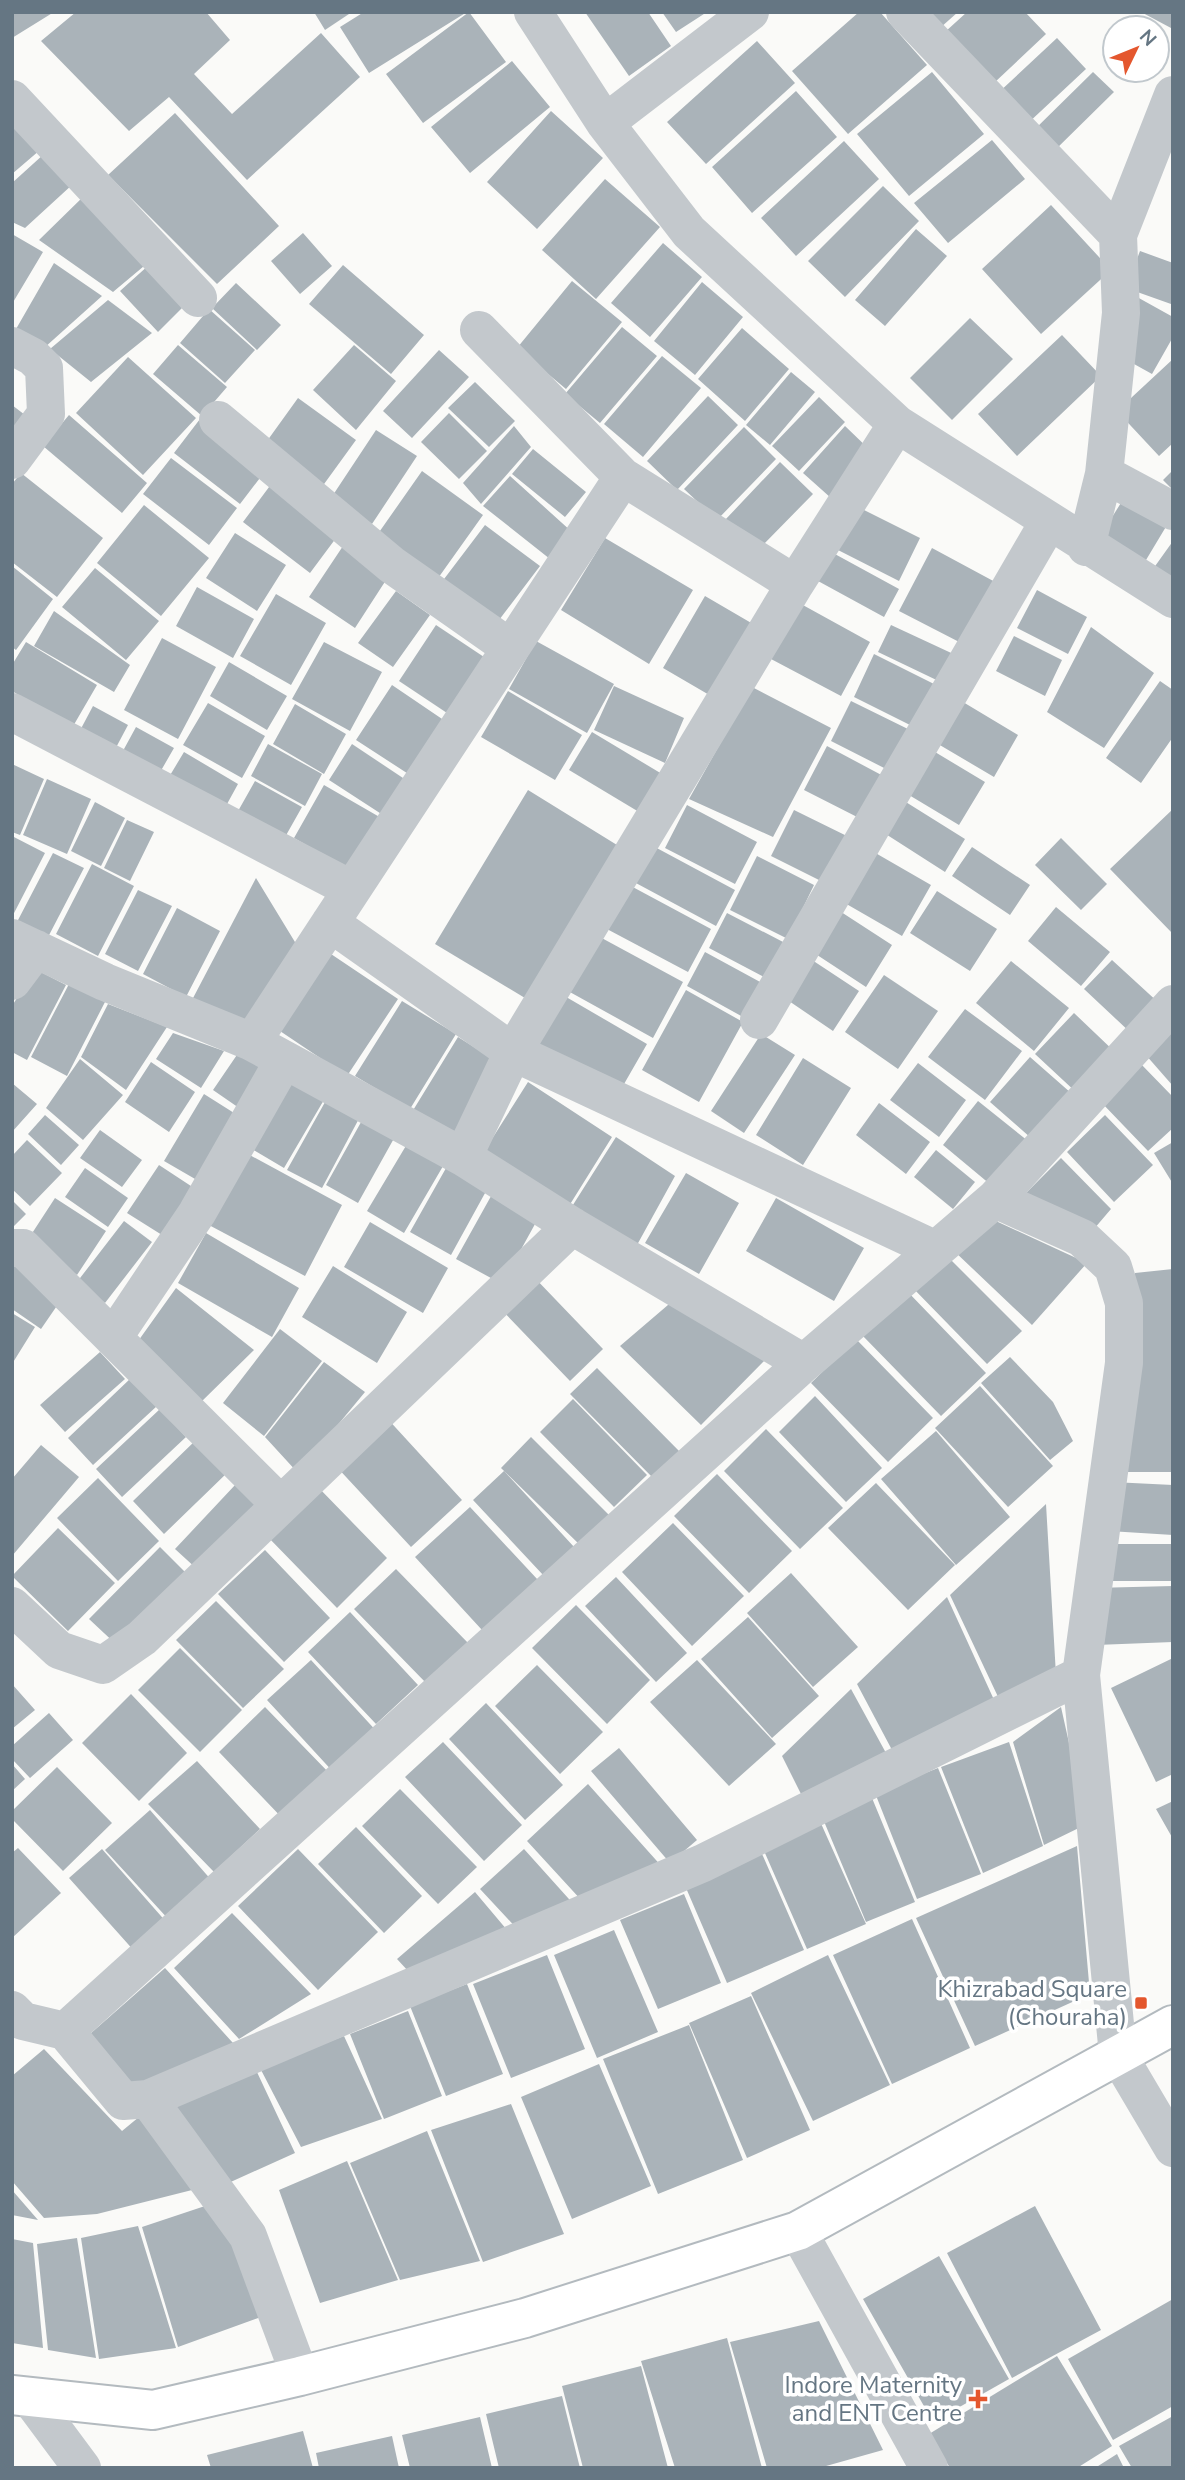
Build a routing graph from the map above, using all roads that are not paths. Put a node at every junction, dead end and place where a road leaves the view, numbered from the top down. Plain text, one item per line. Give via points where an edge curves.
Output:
1 (533, 12) edge
2 (750, 12) edge
3 (905, 12) edge
4 (1173, 95) edge
5 (12, 99) edge
6 (605, 123) junction
7 (1118, 235) junction
8 (198, 298) dead end
9 (479, 330) dead end
10 (12, 346) edge
11 (218, 420) dead end
12 (897, 424) junction
13 (12, 460) edge
14 (1104, 474) junction
15 (623, 477) junction
16 (1173, 511) edge
17 (1048, 523) junction
18 (1086, 547) junction
19 (795, 584) junction
20 (1173, 599) edge
21 (509, 647) junction
22 (12, 712) edge
23 (351, 889) junction
24 (330, 923) junction
25 (24, 944) edge
26 (12, 981) edge
27 (1173, 1004) edge
28 (759, 1020) dead end
29 (268, 1051) junction
30 (513, 1052) junction
31 (463, 1157) junction
32 (995, 1199) junction
33 (572, 1226) junction
34 (12, 1248) edge
35 (934, 1249) junction
36 (113, 1338) junction
37 (804, 1363) junction
38 (280, 1504) junction
39 (12, 1606) edge
40 (1081, 1675) junction
41 (16, 2021) edge
42 (1173, 2025) edge
43 (65, 2031) junction
44 (1118, 2055) junction
45 (148, 2099) junction
46 (1173, 2148) edge
47 (798, 2231) junction
48 (300, 2376) junction
49 (21, 2397) edge
50 (82, 2468) edge
51 (929, 2468) edge

1 - 6 street
2 - 6 street
3 - 7 street
4 - 7 street
5 - 8 street
6 - 12 street via 689,232
7 - 14 street via 1121,313
9 - 15 street
10 - 13 street via 44,368 46,414
11 - 21 street via 393,565
12 - 17 street
12 - 19 street
14 - 16 street
14 - 18 street
15 - 19 street
15 - 21 street
17 - 18 street
17 - 28 street
18 - 20 street
19 - 30 street
21 - 23 street
22 - 23 street
23 - 24 street
24 - 29 street
24 - 30 street
25 - 26 street
25 - 29 street
27 - 32 street
29 - 31 street
29 - 36 street via 197,1213
30 - 31 street
30 - 35 street
31 - 33 street
32 - 35 street
32 - 40 street via 1082,1238 1113,1267 1124,1303 1124,1363
33 - 37 street
33 - 38 street
34 - 36 street via 23,1248
35 - 37 street
36 - 38 street
37 - 43 street
38 - 39 street via 142,1638 103,1665 59,1650
40 - 44 street
40 - 45 street via 703,1863
41 - 43 street
42 - 44 main road
43 - 45 street via 123,2101
44 - 46 street
44 - 47 main road
45 - 48 street via 248,2236
47 - 48 main road via 524,2318
47 - 51 street
48 - 49 main road via 153,2410
49 - 50 street

